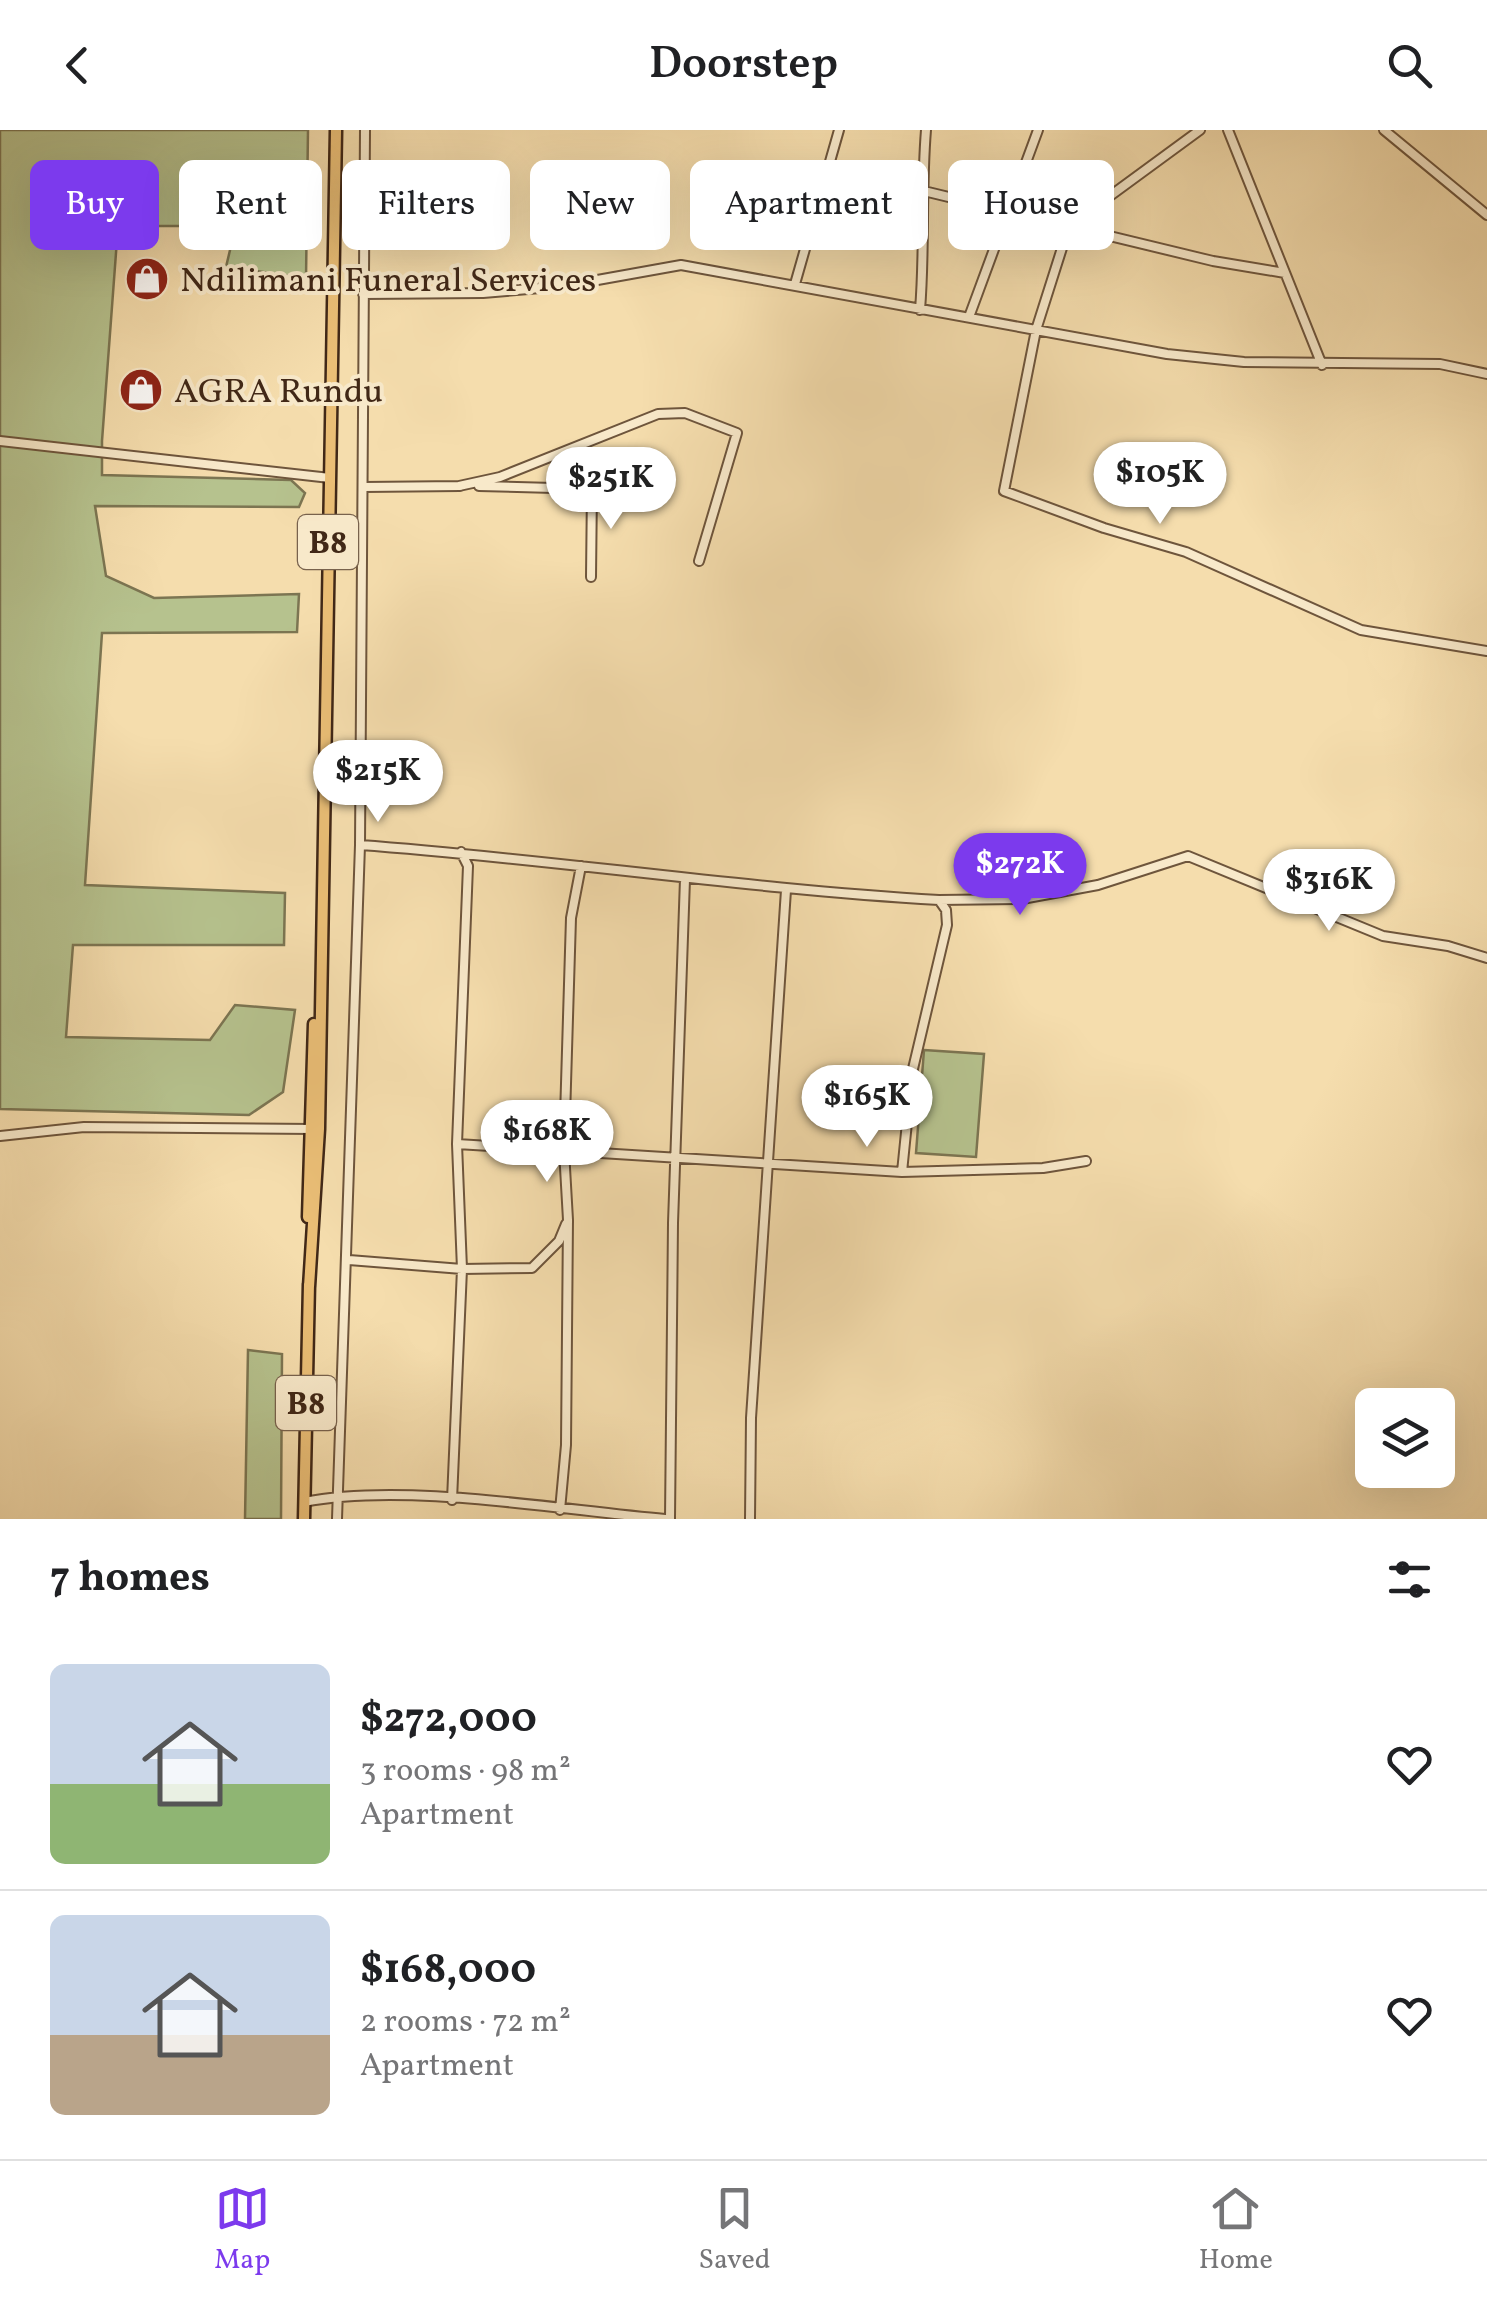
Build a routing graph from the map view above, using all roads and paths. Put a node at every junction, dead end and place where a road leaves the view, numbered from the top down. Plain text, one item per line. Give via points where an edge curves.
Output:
1 (336, 130) edge
2 (365, 130) edge
3 (839, 130) edge
4 (926, 130) edge
5 (1038, 130) edge
6 (1200, 130) edge
7 (1228, 130) edge
8 (1384, 130) edge
9 (830, 160) edge
10 (924, 160) edge
11 (1027, 160) edge
12 (1114, 193) edge
13 (1487, 215) edge
14 (1114, 236) edge
15 (806, 250) edge
16 (921, 250) edge
17 (994, 250) edge
18 (1061, 250) edge
19 (1285, 273) junction
20 (795, 284) junction
21 (363, 294) junction
22 (920, 310) junction
23 (969, 318) junction
24 (1036, 330) junction
25 (1322, 364) junction
26 (1487, 374) edge
27 (0, 441) edge
28 (330, 478) junction
29 (459, 486) junction
30 (364, 487) junction
31 (592, 488) junction
32 (626, 490) dead end
33 (699, 561) dead end
34 (592, 577) dead end
35 (1487, 650) edge
36 (360, 846) junction
37 (462, 852) junction
38 (582, 866) junction
39 (685, 878) junction
40 (786, 890) junction
41 (939, 900) junction
42 (1487, 958) edge
43 (314, 1129) junction
44 (0, 1136) edge
45 (457, 1144) junction
46 (564, 1150) junction
47 (675, 1155) junction
48 (1086, 1161) dead end
49 (768, 1162) junction
50 (902, 1172) junction
51 (568, 1220) junction
52 (349, 1260) junction
53 (462, 1269) junction
54 (337, 1495) junction
55 (452, 1500) junction
56 (304, 1502) junction
57 (560, 1510) junction
58 (304, 1519) edge
59 (337, 1519) edge
60 (667, 1519) edge
61 (750, 1519) edge

1 - 28 highway, B8
2 - 21 street
3 - 9 street
4 - 10 street
5 - 11 street
6 - 12 street
7 - 19 street
8 - 13 street
14 - 19 street
15 - 20 street
16 - 22 street
17 - 23 street
18 - 24 street
19 - 25 street
20 - 21 street via 681,265 564,286
20 - 22 street
21 - 30 street
22 - 23 street
23 - 24 street
24 - 25 street via 1168,354
24 - 35 street via 1004,491 1186,552 1360,630
25 - 26 street via 1440,364
27 - 28 street
28 - 43 highway, B8
29 - 30 street
29 - 31 street
29 - 33 street via 500,478 658,414 686,413 737,432
30 - 36 street
31 - 32 street
31 - 34 street
36 - 37 street
36 - 52 street
37 - 38 street
37 - 45 street via 468,866
38 - 39 street
38 - 46 street via 571,918
39 - 40 street
39 - 47 street
40 - 41 street
40 - 49 street
41 - 42 street via 1022,899 1098,885 1188,856 1383,936
41 - 50 street via 947,925 912,1073
43 - 44 street via 84,1127
43 - 56 highway, B8
45 - 46 street
45 - 53 street
46 - 47 street
46 - 51 street
47 - 49 street
47 - 60 street
48 - 50 street
49 - 50 street
49 - 61 street
51 - 53 street via 559,1241 532,1268
51 - 57 street
52 - 53 street
52 - 54 street
53 - 55 street
54 - 55 street
54 - 56 street
54 - 59 street
55 - 57 street
56 - 58 highway, B8
57 - 60 street

